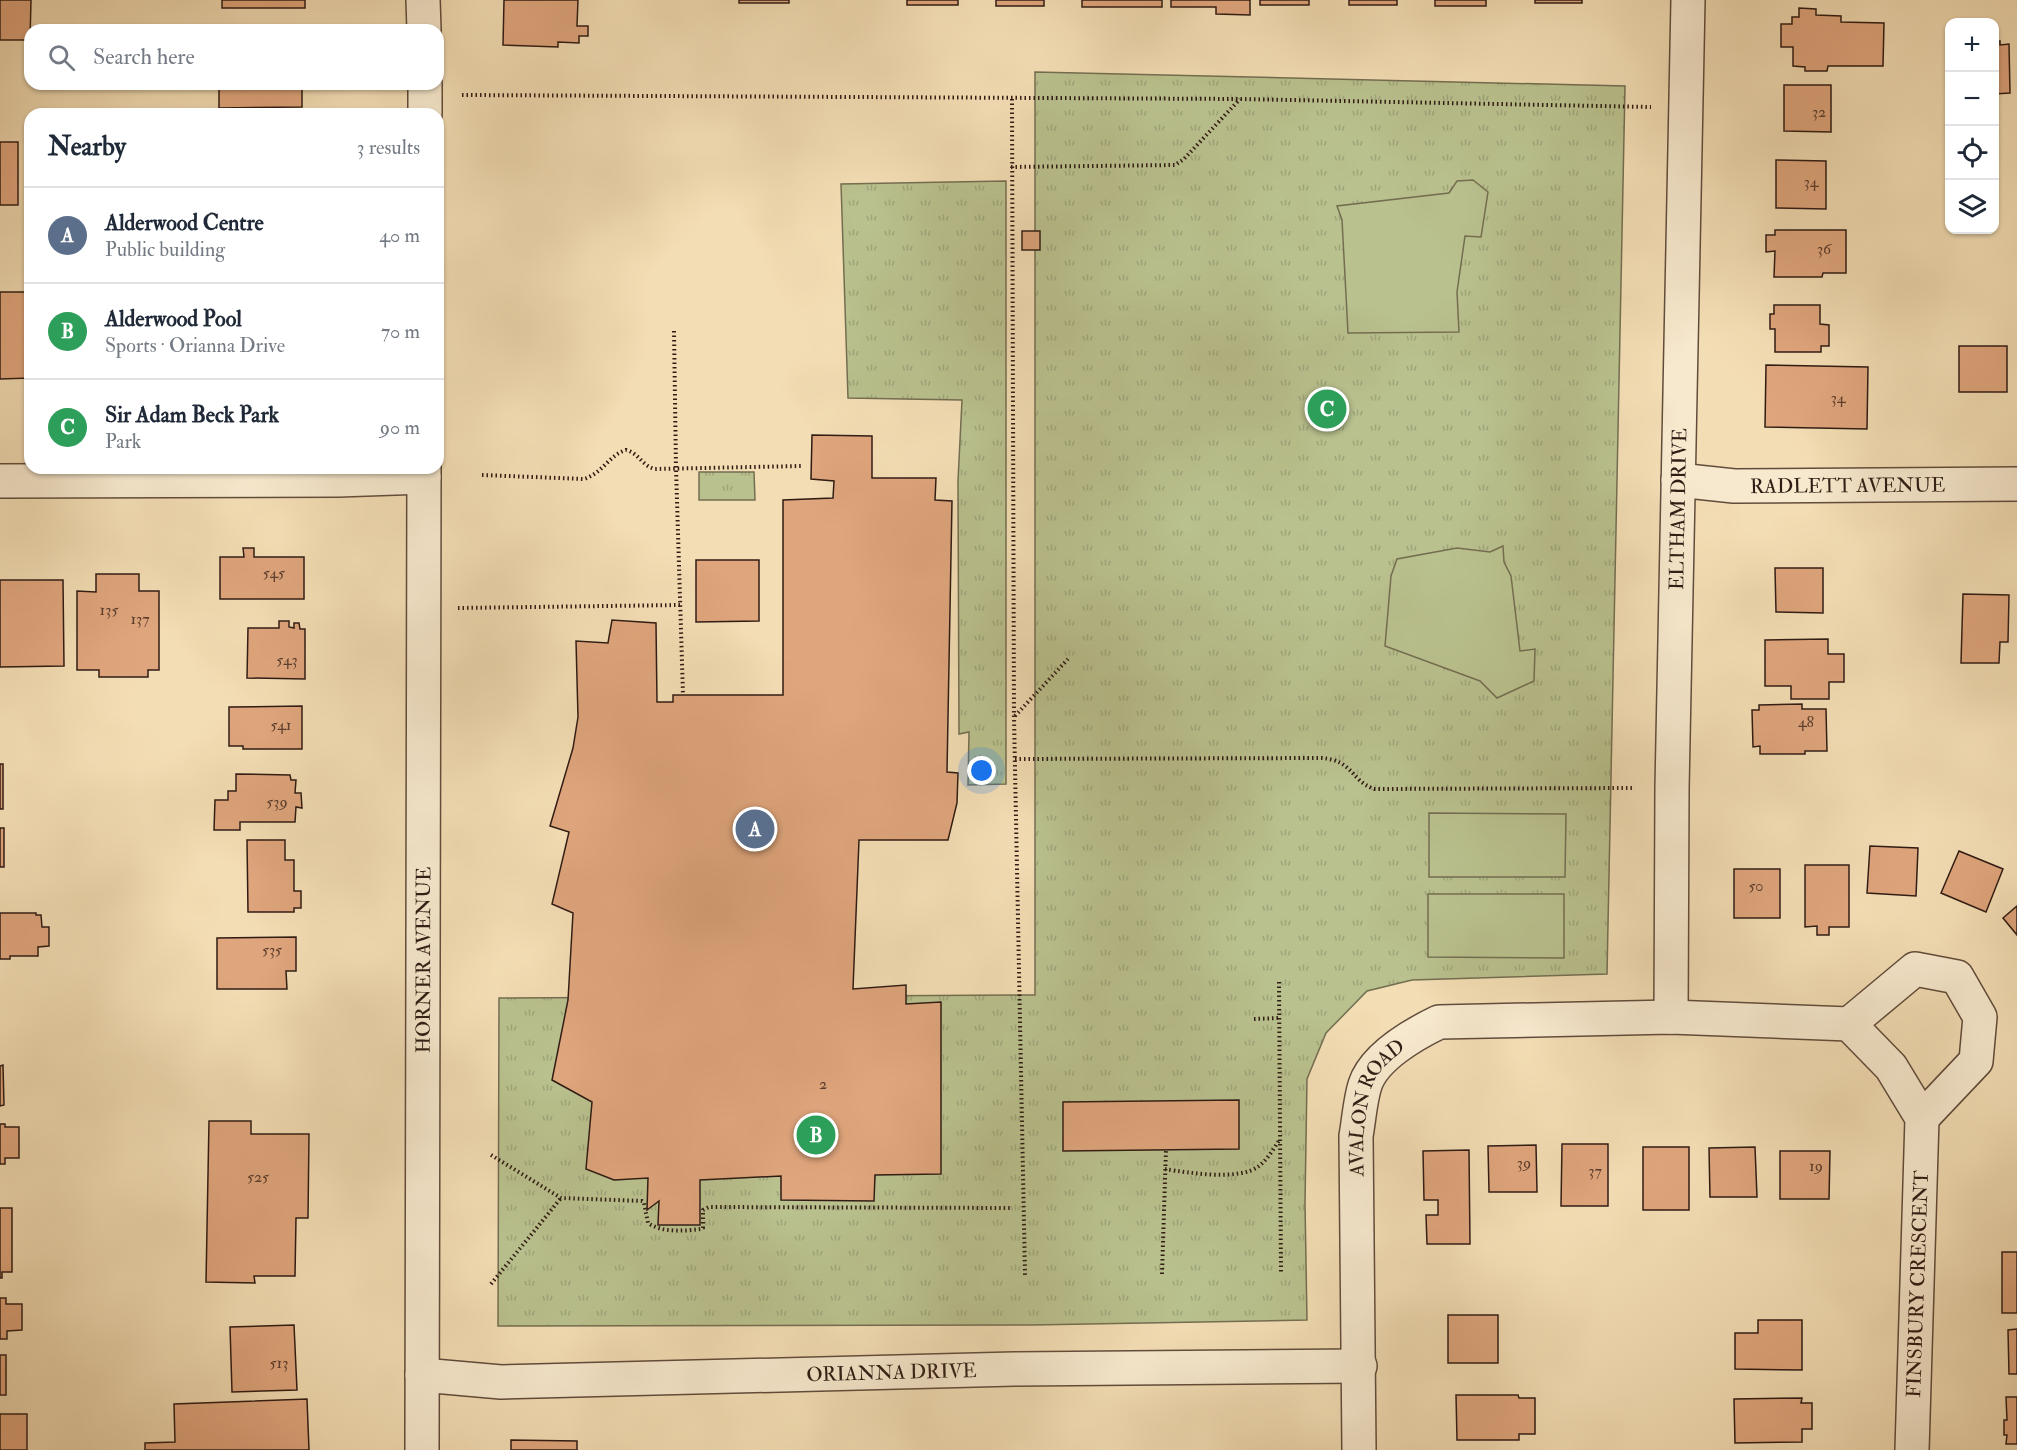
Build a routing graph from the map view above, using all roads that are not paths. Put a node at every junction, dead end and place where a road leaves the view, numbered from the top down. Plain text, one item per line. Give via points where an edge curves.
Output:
1 (423, 0) edge
2 (1688, 0) edge
3 (424, 24) edge
4 (410, 474) edge
5 (424, 474) edge
6 (1678, 480) junction
7 (0, 481) edge
8 (2017, 484) edge
9 (1671, 1017) junction
10 (1849, 1024) junction
11 (1922, 1118) junction
12 (1359, 1366) junction
13 (422, 1375) junction
14 (422, 1450) edge
15 (1359, 1450) edge
16 (1912, 1450) edge

1 - 3 street
2 - 6 street, ELTHAM DRIVE
4 - 7 street via 326,480
5 - 13 street, HORNER AVENUE
6 - 8 street, RADLETT AVENUE via 1734,486
6 - 9 street, ELTHAM DRIVE
9 - 10 street
9 - 12 street, AVALON ROAD via 1439,1022 1419,1032 1370,1073 1356,1136
10 - 11 street via 1892,1067
10 - 11 street via 1915,969 1957,976 1980,1017 1976,1061
11 - 16 street, FINSBURY CRESCENT
12 - 13 street, ORIANNA DRIVE via 1014,1369 501,1382
12 - 15 street, AVALON ROAD
13 - 14 street, HORNER AVENUE

